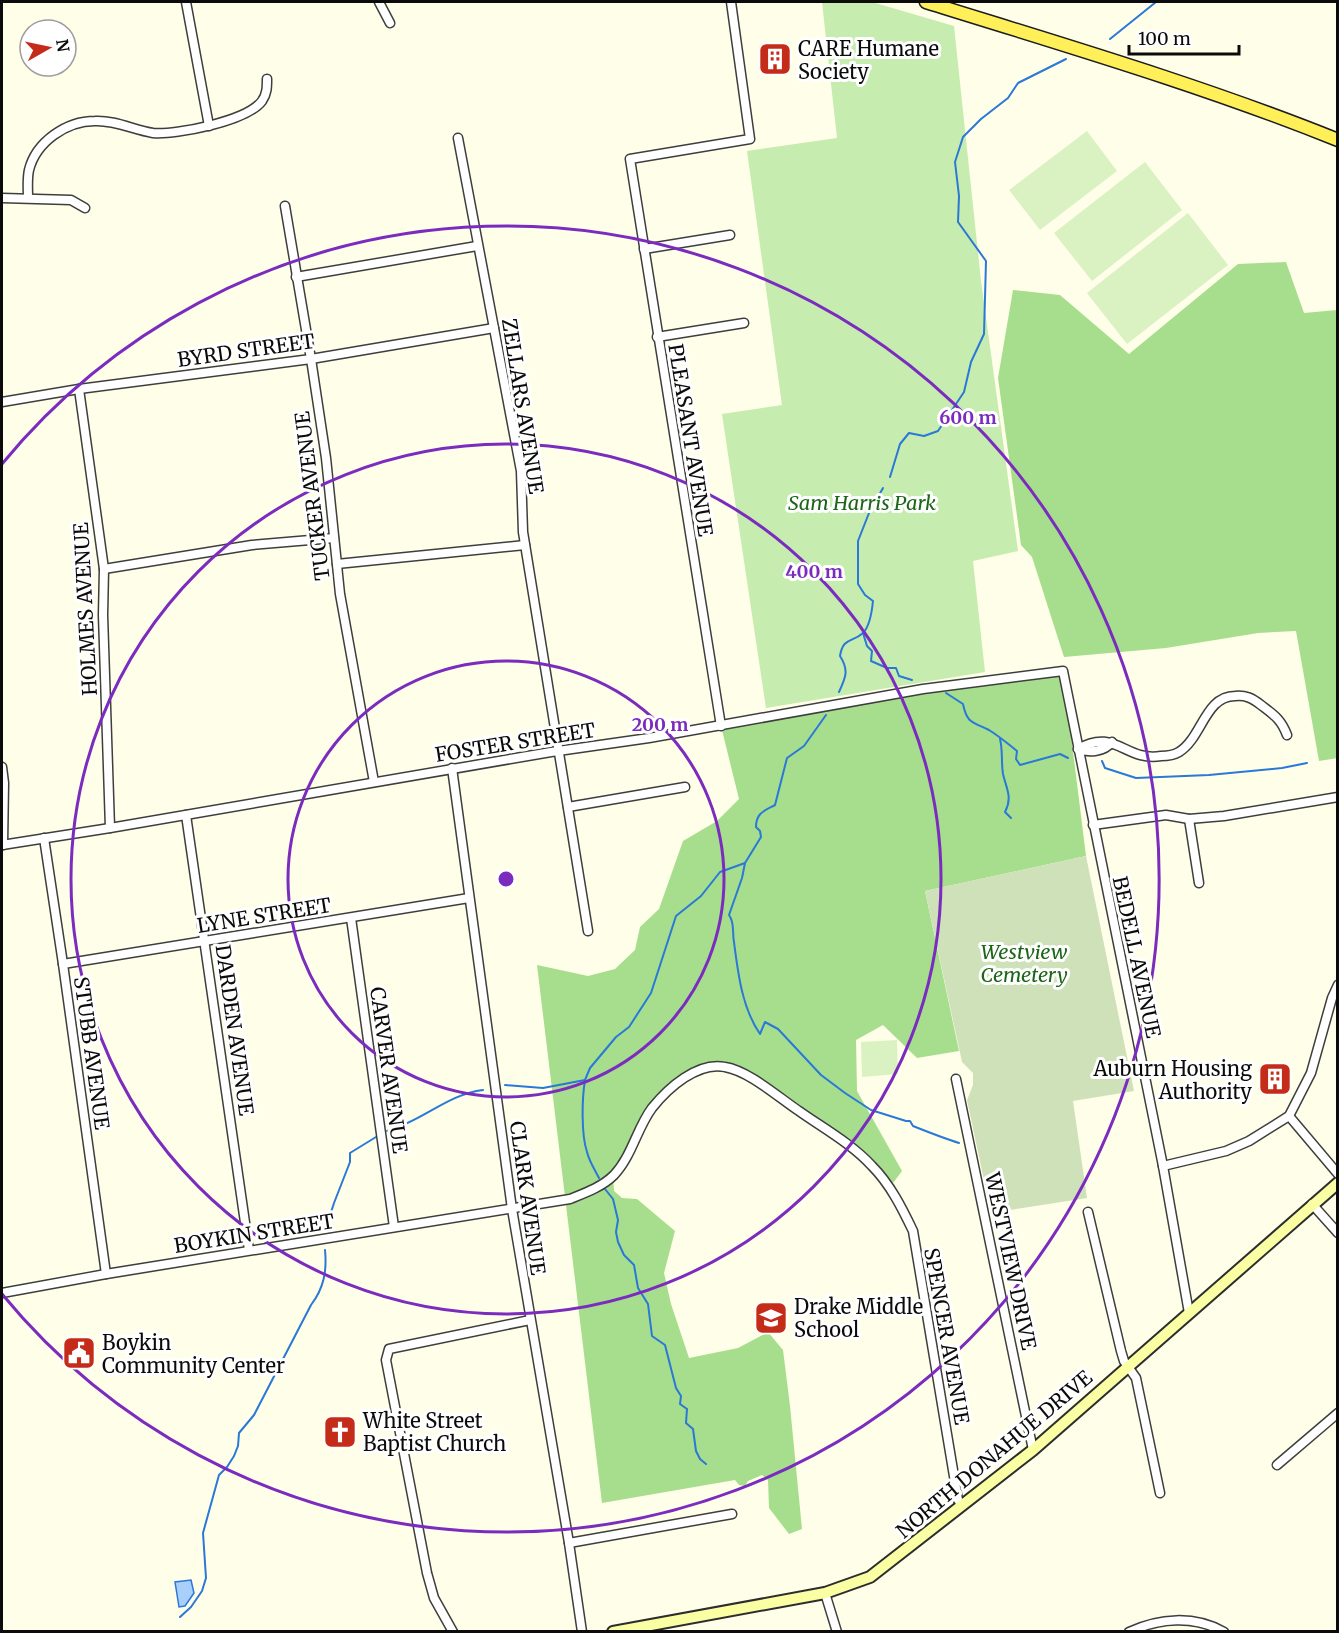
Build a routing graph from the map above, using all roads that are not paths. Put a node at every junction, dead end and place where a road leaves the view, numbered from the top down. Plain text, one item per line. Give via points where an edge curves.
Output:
1 (186, 2) edge
2 (379, 2) edge
3 (731, 2) edge
4 (926, 2) edge
5 (390, 23) dead end
6 (267, 79) dead end
7 (209, 126) junction
8 (458, 138) dead end
9 (1338, 140) edge
10 (2, 198) edge
11 (28, 198) junction
12 (285, 206) dead end
13 (85, 208) dead end
14 (730, 235) dead end
15 (477, 246) junction
16 (644, 249) junction
17 (296, 277) junction
18 (744, 323) dead end
19 (494, 327) junction
20 (657, 337) junction
21 (311, 359) junction
22 (79, 389) junction
23 (2, 402) edge
24 (334, 538) junction
25 (525, 544) junction
26 (337, 564) junction
27 (104, 569) junction
28 (721, 726) junction
29 (1287, 735) dead end
30 (1078, 749) junction
31 (559, 751) junction
32 (2, 767) edge
33 (452, 768) junction
34 (374, 782) junction
35 (685, 787) dead end
36 (1338, 797) edge
37 (568, 807) junction
38 (186, 815) junction
39 (1189, 819) junction
40 (1093, 825) junction
41 (110, 828) junction
42 (44, 838) junction
43 (2, 845) edge
44 (1199, 883) dead end
45 (469, 898) junction
46 (351, 918) junction
47 (588, 931) dead end
48 (206, 941) junction
49 (63, 964) junction
50 (1338, 985) edge
51 (956, 1079) dead end
52 (1289, 1116) junction
53 (1163, 1166) junction
54 (1338, 1174) edge
55 (1338, 1183) edge
56 (1312, 1204) junction
57 (512, 1209) junction
58 (1088, 1212) dead end
59 (394, 1227) junction
60 (1338, 1233) edge
61 (249, 1250) junction
62 (106, 1274) junction
63 (2, 1293) edge
64 (1189, 1313) junction
65 (530, 1320) junction
66 (1128, 1366) junction
67 (1338, 1413) edge
68 (1033, 1450) junction
69 (1277, 1465) dead end
70 (1160, 1492) dead end
71 (963, 1505) junction
72 (732, 1514) dead end
73 (569, 1543) junction
74 (825, 1593) junction
75 (453, 1632) edge
76 (582, 1632) edge
77 (614, 1632) edge
78 (837, 1632) edge
79 (1129, 1632) edge
80 (1224, 1632) edge

1 - 7 street
2 - 5 street
3 - 16 street, PLEASANT AVENUE via 750,139 630,159
4 - 9 main road via 1166,78
6 - 7 street via 261,102 245,114
7 - 11 street via 153,133 94,121 60,130 33,159 28,172
8 - 15 street, ZELLARS AVENUE
10 - 11 street
11 - 13 street via 71,200
12 - 17 street, TUCKER AVENUE
14 - 16 street
15 - 17 street
15 - 19 street, ZELLARS AVENUE
16 - 20 street, PLEASANT AVENUE
17 - 21 street, TUCKER AVENUE
18 - 20 street
19 - 21 street, BYRD STREET
19 - 25 street, ZELLARS AVENUE via 520,471
20 - 28 street, PLEASANT AVENUE
21 - 22 street, BYRD STREET
21 - 24 street, TUCKER AVENUE
22 - 23 street, BYRD STREET
22 - 27 street, HOLMES AVENUE
24 - 26 street, TUCKER AVENUE
24 - 27 street via 242,546
25 - 26 street
25 - 31 street, ZELLARS AVENUE
26 - 34 street, TUCKER AVENUE
27 - 41 street, HOLMES AVENUE
28 - 30 street, FOSTER STREET via 933,687 1063,671
28 - 31 street, FOSTER STREET
29 - 30 street via 1282,721 1249,697 1224,696 1214,704 1185,747 1176,753 1145,757 1112,742 1107,748 1087,752
30 - 40 street, BEDELL AVENUE
31 - 33 street, FOSTER STREET
31 - 37 street, ZELLARS AVENUE
32 - 43 street
33 - 34 street, FOSTER STREET
33 - 45 street, CLARK AVENUE
34 - 38 street, FOSTER STREET
35 - 37 street
36 - 39 street
37 - 47 street, ZELLARS AVENUE
38 - 41 street, FOSTER STREET
38 - 48 street, DARDEN AVENUE
39 - 40 street via 1166,815
39 - 44 street
40 - 53 street, BEDELL AVENUE
41 - 42 street, FOSTER STREET
42 - 43 street, FOSTER STREET
42 - 49 street, STUBB AVENUE
45 - 46 street, LYNE STREET
45 - 57 street, CLARK AVENUE
46 - 48 street, LYNE STREET
46 - 59 street, CARVER AVENUE
48 - 49 street, LYNE STREET
48 - 61 street, DARDEN AVENUE
49 - 62 street, STUBB AVENUE
50 - 52 street via 1311,1073
51 - 68 street, WESTVIEW DRIVE
52 - 53 street via 1226,1151
52 - 54 street
53 - 64 street, BEDELL AVENUE
55 - 56 street, NORTH DONAHUE DRIVE
56 - 60 street
56 - 64 street, NORTH DONAHUE DRIVE
57 - 59 street, BOYKIN STREET
57 - 65 street, CLARK AVENUE
57 - 71 street, SPENCER AVENUE via 570,1199 613,1176 652,1108 691,1074 724,1066 748,1076 853,1148 872,1166 902,1207 913,1231 958,1500
58 - 66 street via 1121,1351
59 - 61 street, BOYKIN STREET
61 - 62 street, BOYKIN STREET
62 - 63 street, BOYKIN STREET
64 - 66 street, NORTH DONAHUE DRIVE
65 - 73 street, CLARK AVENUE
65 - 75 street via 389,1349 386,1360 427,1573 434,1598
66 - 68 street, NORTH DONAHUE DRIVE
66 - 70 street via 1136,1378
67 - 69 street
68 - 71 street, NORTH DONAHUE DRIVE
71 - 74 street, NORTH DONAHUE DRIVE via 875,1574
72 - 73 street
73 - 76 street, CLARK AVENUE
74 - 77 street, NORTH DONAHUE DRIVE
74 - 78 street
79 - 80 street via 1146,1624 1172,1620 1198,1622

